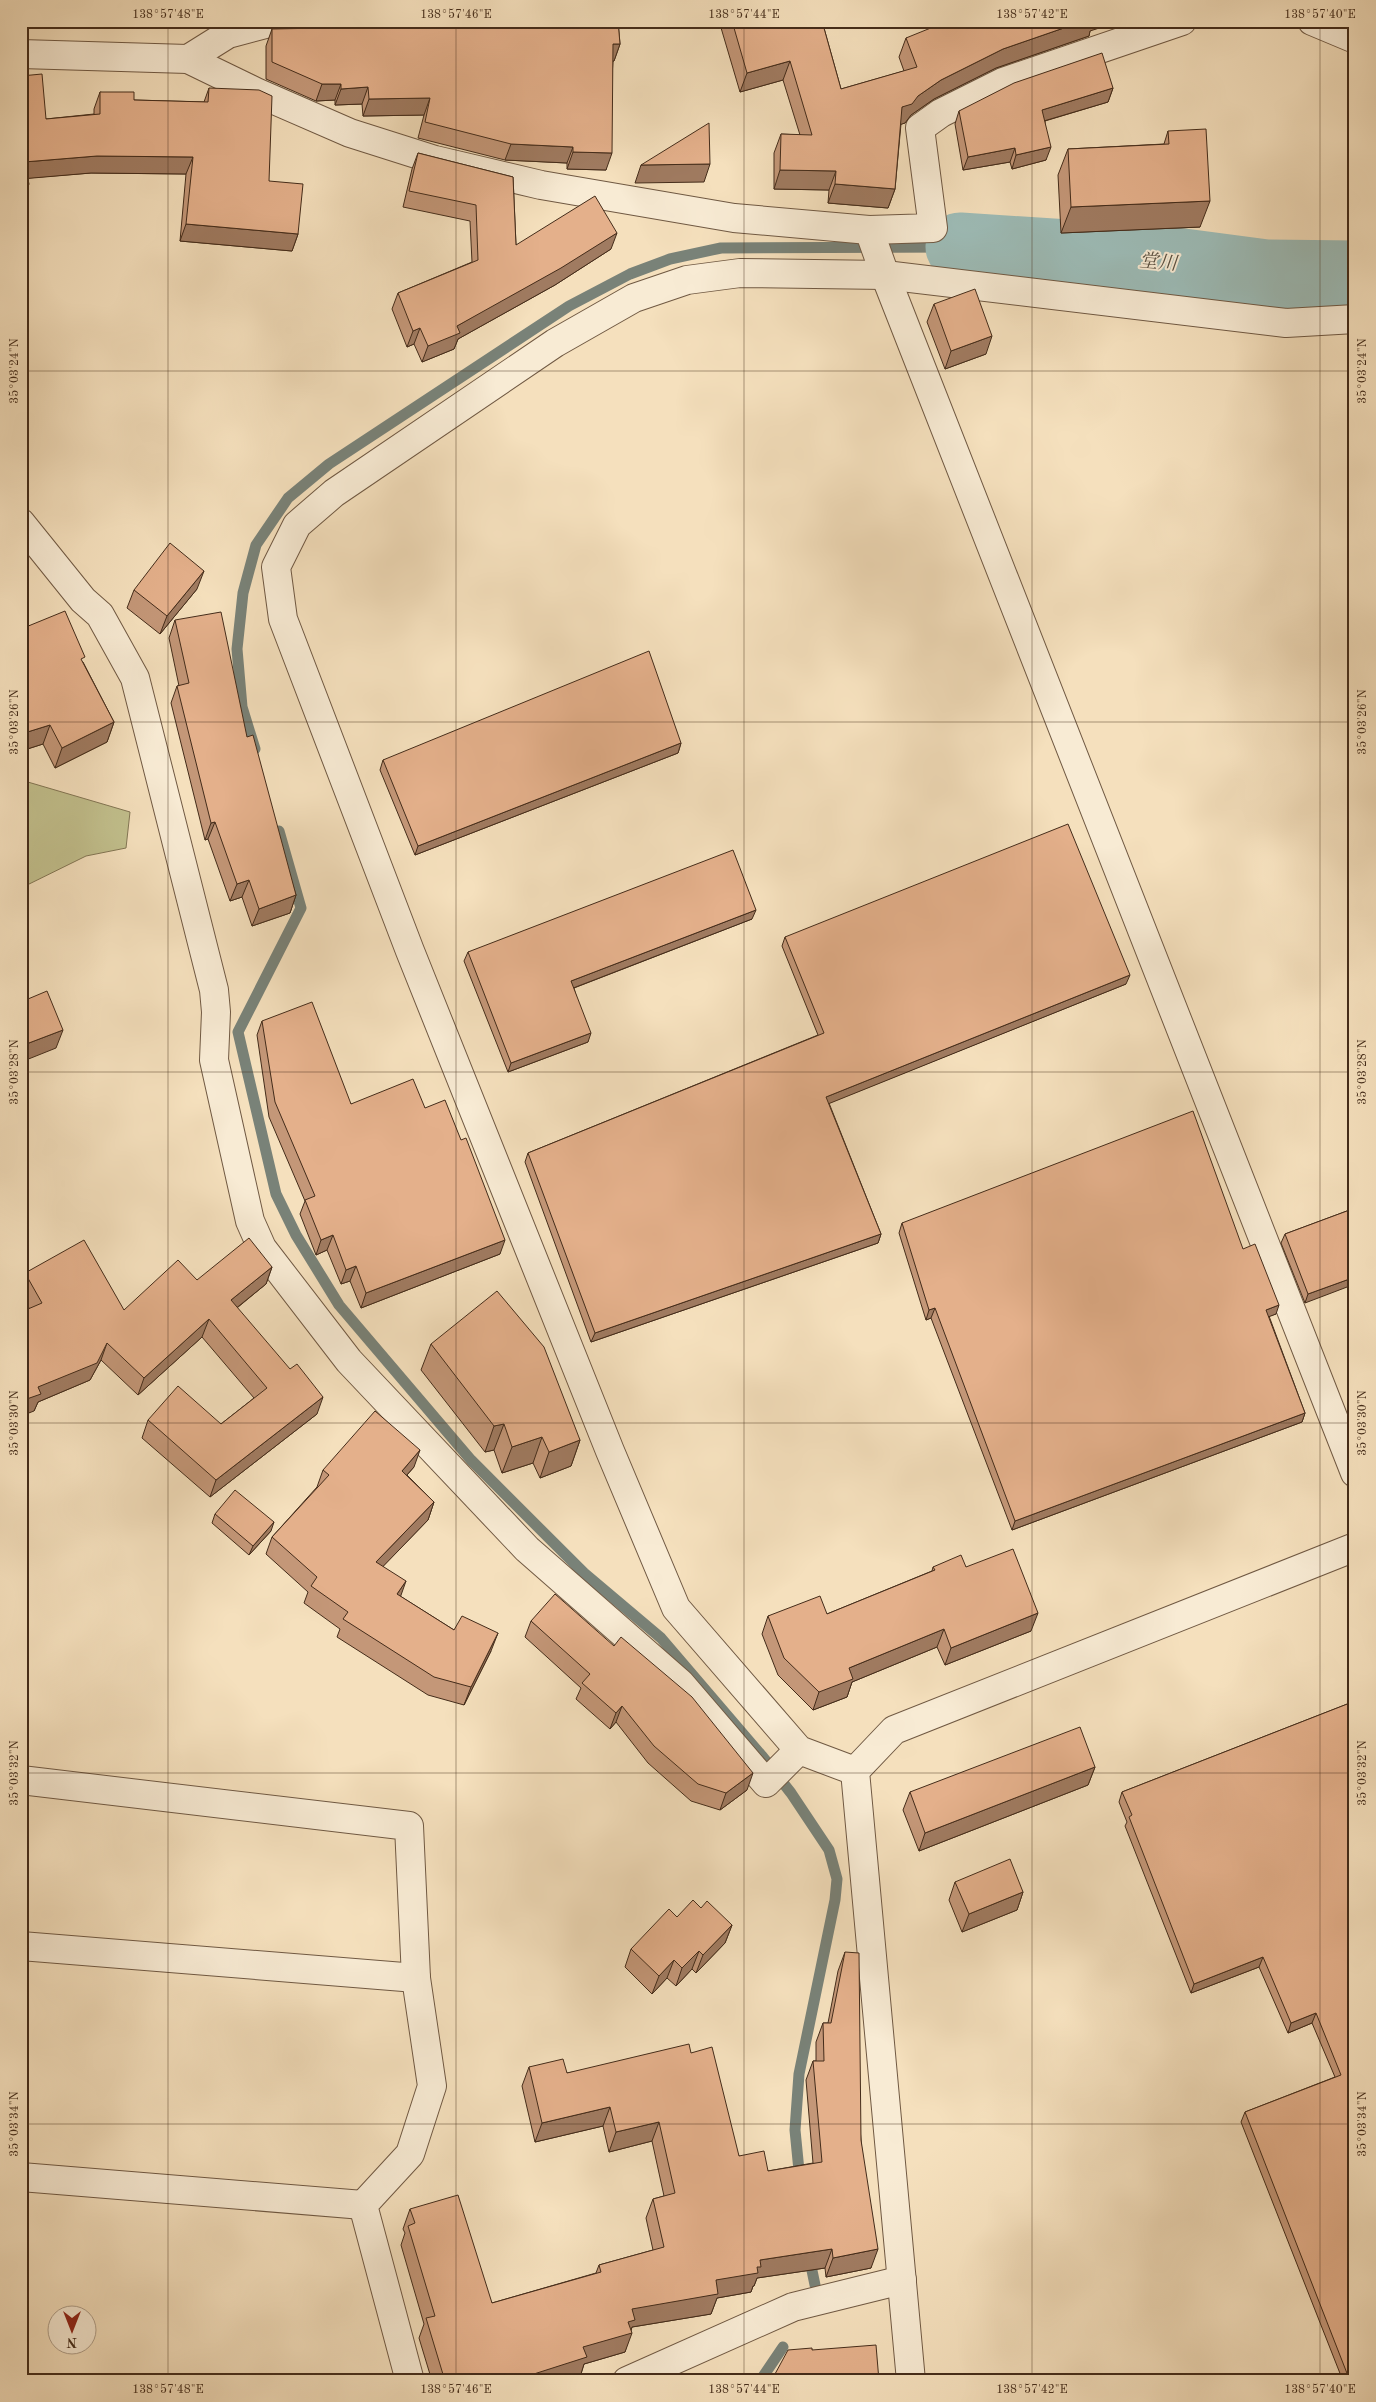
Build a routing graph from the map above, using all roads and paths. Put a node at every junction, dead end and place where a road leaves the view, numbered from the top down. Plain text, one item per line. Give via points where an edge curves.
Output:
1 (277, 21) edge
2 (1182, 21) edge
3 (1312, 21) edge
4 (1355, 39) edge
5 (21, 54) edge
6 (188, 59) junction
7 (871, 234) junction
8 (883, 271) junction
9 (1355, 319) edge
10 (21, 523) edge
11 (1355, 1473) edge
12 (1355, 1547) edge
13 (800, 1750) junction
14 (855, 1771) junction
15 (21, 1780) edge
16 (21, 1946) edge
17 (416, 1978) junction
18 (21, 2177) edge
19 (363, 2205) junction
20 (902, 2280) junction
21 (410, 2381) edge
22 (627, 2381) edge
23 (910, 2381) edge

1 - 6 street via 228,34
2 - 7 street via 1003,82 940,113 920,128 933,228
3 - 4 street
5 - 6 street
6 - 7 street via 350,133 435,160 541,185 734,218
7 - 8 street
8 - 9 street via 1286,323
8 - 11 street
8 - 13 street via 740,273 687,280 634,298 555,343 334,493 297,525 276,567 283,619 407,942 610,1452 676,1608
10 - 13 street via 83,600 100,615 135,678 214,990 214,1060 250,1221 262,1248 349,1361 376,1390 527,1549 680,1683 766,1783
12 - 14 street via 894,1730
13 - 14 street
14 - 20 street
15 - 17 street via 409,1826
16 - 17 street
17 - 19 street via 432,2086 410,2154
18 - 19 street
19 - 21 street
20 - 22 street via 793,2307
20 - 23 street

